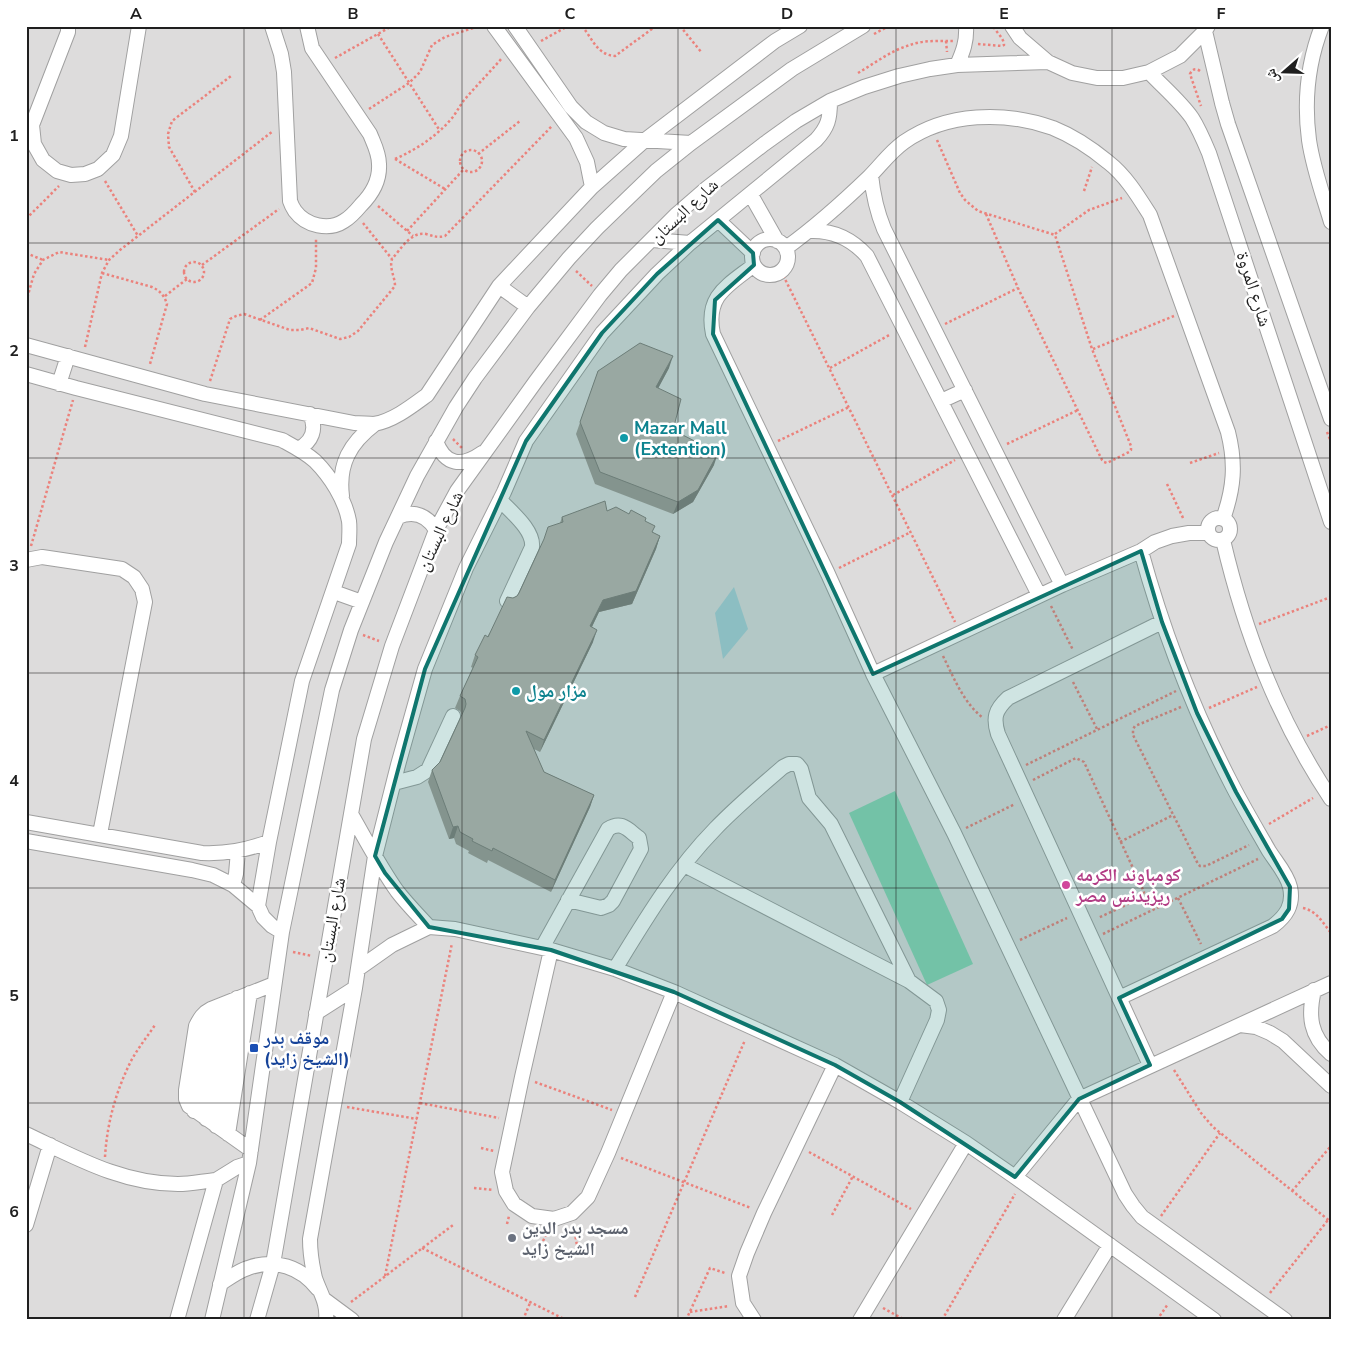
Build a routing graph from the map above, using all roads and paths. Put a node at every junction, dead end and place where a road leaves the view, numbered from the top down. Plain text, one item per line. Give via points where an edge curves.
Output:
1 (68, 26) edge
2 (139, 26) edge
3 (272, 26) edge
4 (307, 26) edge
5 (392, 26) edge
6 (480, 26) edge
7 (516, 26) edge
8 (568, 26) edge
9 (582, 26) edge
10 (656, 26) edge
11 (680, 26) edge
12 (800, 26) edge
13 (863, 26) edge
14 (966, 26) edge
15 (993, 26) edge
16 (1012, 26) edge
17 (1322, 26) edge
18 (502, 29) edge
19 (1206, 29) edge
20 (378, 34) junction
21 (974, 43) dead end
22 (510, 48) junction
23 (530, 48) junction
24 (702, 53) dead end
25 (1048, 62) junction
26 (323, 65) junction
27 (957, 66) junction
28 (1149, 72) junction
29 (231, 76) dead end
30 (409, 83) junction
31 (830, 102) junction
32 (358, 117) junction
33 (560, 117) junction
34 (286, 121) junction
35 (520, 121) dead end
36 (931, 127) junction
37 (440, 131) junction
38 (646, 140) junction
39 (691, 143) junction
40 (376, 147) junction
41 (1097, 153) junction
42 (478, 154) junction
43 (395, 159) junction
44 (98, 169) junction
45 (464, 169) junction
46 (71, 175) junction
47 (871, 175) junction
48 (592, 187) junction
49 (446, 189) junction
50 (1084, 191) dead end
51 (195, 192) junction
52 (1136, 193) junction
53 (751, 195) junction
54 (369, 198) junction
55 (290, 201) junction
56 (354, 213) junction
57 (986, 214) junction
58 (26, 219) edge
59 (718, 220) junction
60 (1331, 222) edge
61 (316, 225) junction
62 (407, 231) junction
63 (810, 231) junction
64 (1055, 235) junction
65 (138, 236) junction
66 (413, 236) junction
67 (652, 240) junction
68 (690, 243) junction
69 (782, 244) junction
70 (26, 253) edge
71 (392, 259) junction
72 (753, 259) junction
73 (43, 260) junction
74 (110, 260) junction
75 (566, 261) junction
76 (202, 265) junction
77 (782, 271) junction
78 (102, 273) junction
79 (187, 279) junction
80 (499, 286) junction
81 (1018, 288) junction
82 (600, 295) junction
83 (164, 296) junction
84 (26, 302) edge
85 (528, 307) junction
86 (1184, 312) junction
87 (260, 320) junction
88 (904, 327) junction
89 (934, 329) junction
90 (26, 345) edge
91 (1092, 349) junction
92 (74, 358) junction
93 (830, 368) junction
94 (26, 374) edge
95 (146, 378) junction
96 (59, 384) junction
97 (76, 388) junction
98 (965, 390) junction
99 (205, 394) junction
100 (941, 401) junction
101 (849, 407) junction
102 (1078, 410) junction
103 (310, 414) junction
104 (1331, 419) edge
105 (375, 424) junction
106 (436, 441) junction
107 (766, 447) junction
108 (1232, 448) junction
109 (298, 449) junction
110 (995, 450) junction
111 (486, 451) junction
112 (968, 453) junction
113 (1190, 463) dead end
114 (1168, 484) dead end
115 (892, 495) junction
116 (500, 500) junction
117 (342, 501) junction
118 (398, 517) junction
119 (1223, 518) junction
120 (1331, 522) edge
121 (436, 530) junction
122 (911, 532) junction
123 (1189, 533) junction
124 (1208, 533) junction
125 (1223, 540) junction
126 (1141, 551) junction
127 (27, 560) edge
128 (828, 574) junction
129 (1062, 585) junction
130 (334, 592) junction
131 (1042, 594) junction
132 (1331, 597) edge
133 (507, 601) edge
134 (362, 602) junction
135 (1162, 622) junction
136 (1247, 628) junction
137 (351, 630) junction
138 (960, 632) junction
139 (937, 643) junction
140 (392, 646) junction
141 (1073, 666) junction
142 (873, 674) junction
143 (1268, 683) junction
144 (1186, 685) junction
145 (1195, 707) junction
146 (453, 716) dead end
147 (995, 724) junction
148 (1331, 725) edge
149 (1097, 729) junction
150 (1296, 741) junction
151 (1015, 770) junction
152 (394, 783) junction
153 (1025, 792) junction
154 (1328, 795) edge
155 (351, 814) junction
156 (1173, 815) junction
157 (26, 822) edge
158 (954, 833) junction
159 (100, 834) junction
160 (1260, 835) junction
161 (26, 841) edge
162 (269, 842) junction
163 (1120, 842) junction
164 (238, 851) junction
165 (1271, 853) junction
166 (375, 856) junction
167 (684, 865) junction
168 (233, 885) junction
169 (1178, 898) junction
170 (568, 900) junction
171 (258, 906) junction
172 (1289, 910) junction
173 (1082, 918) junction
174 (429, 927) junction
175 (455, 929) junction
176 (282, 932) junction
177 (1331, 933) edge
178 (1092, 939) junction
179 (1007, 946) junction
180 (280, 949) junction
181 (546, 949) junction
182 (1207, 957) junction
183 (326, 958) junction
184 (358, 969) junction
185 (615, 969) junction
186 (909, 981) junction
187 (1331, 983) edge
188 (274, 984) junction
189 (355, 988) junction
190 (1314, 990) junction
191 (674, 992) junction
192 (244, 996) junction
193 (1119, 998) junction
194 (217, 1006) junction
195 (316, 1013) junction
196 (1240, 1024) junction
197 (155, 1025) dead end
198 (751, 1027) junction
199 (1331, 1054) edge
200 (1166, 1058) junction
201 (1150, 1065) junction
202 (835, 1066) junction
203 (522, 1077) junction
204 (1331, 1086) edge
205 (1079, 1099) junction
206 (900, 1102) junction
207 (420, 1103) junction
208 (334, 1105) junction
209 (624, 1114) junction
210 (205, 1118) junction
211 (500, 1118) dead end
212 (416, 1119) junction
213 (1220, 1133) junction
214 (26, 1134) edge
215 (228, 1134) junction
216 (966, 1143) junction
217 (50, 1145) junction
218 (797, 1145) junction
219 (1331, 1146) edge
220 (608, 1153) junction
221 (250, 1156) junction
222 (104, 1170) junction
223 (853, 1176) junction
224 (1018, 1179) junction
225 (216, 1180) junction
226 (684, 1182) junction
227 (1292, 1191) junction
228 (572, 1213) junction
229 (764, 1213) junction
230 (832, 1215) dead end
231 (922, 1216) junction
232 (1329, 1221) edge
233 (26, 1225) edge
234 (453, 1225) dead end
235 (1154, 1225) junction
236 (1110, 1245) junction
237 (576, 1246) dead end
238 (422, 1248) junction
239 (273, 1264) junction
240 (710, 1268) dead end
241 (385, 1276) junction
242 (220, 1284) junction
243 (1176, 1292) junction
244 (322, 1296) junction
245 (635, 1297) dead end
246 (871, 1301) junction
247 (530, 1302) junction
248 (1262, 1303) junction
249 (743, 1304) junction
250 (340, 1311) junction
251 (690, 1312) junction
252 (213, 1319) edge
253 (177, 1320) edge
254 (258, 1320) edge
255 (326, 1320) edge
256 (352, 1320) edge
257 (523, 1320) edge
258 (566, 1320) edge
259 (686, 1320) edge
260 (754, 1320) edge
261 (860, 1320) edge
262 (905, 1320) edge
263 (942, 1320) edge
264 (1064, 1320) edge
265 (1157, 1320) edge
266 (1214, 1320) edge
267 (1285, 1320) edge

1 - 46 street via 32,125 34,144 42,160
2 - 44 street via 121,136 113,155
3 - 34 street via 284,72
4 - 26 street via 312,48
5 - 20 path
6 - 30 path via 445,37 432,45 420,72
7 - 23 street
8 - 23 path
9 - 10 path via 601,52 615,56
11 - 24 path
12 - 38 street via 775,41
13 - 39 street via 792,69
14 - 27 street via 964,51
15 - 21 path via 1004,45
16 - 25 street via 1020,38
17 - 60 street via 1310,72 1307,106 1309,140
18 - 22 street
19 - 28 street via 1180,56
19 - 104 street, شارع المروة via 1228,124
20 - 26 path
20 - 30 path
22 - 33 street
22 - 37 path
23 - 38 street via 571,107 586,122 604,133 624,139
25 - 27 street, شارع البستان
25 - 28 street via 1072,73 1097,78 1123,78
26 - 32 street
27 - 31 street, شارع البستان via 899,76
28 - 120 street, شارع المروة via 1181,104 1202,135
29 - 51 path via 172,121 169,147
30 - 32 path
30 - 37 path
31 - 53 street via 825,130
31 - 67 street, شارع البستان via 796,121 706,188
32 - 40 street
33 - 48 street via 580,146
33 - 66 path via 445,236
34 - 51 path
34 - 55 street
35 - 42 path
36 - 41 street via 966,118 1022,120 1053,129
36 - 47 street via 903,142
36 - 57 path via 964,200
37 - 43 path via 411,152
38 - 39 street
38 - 48 street
39 - 75 street via 626,199
40 - 43 path
40 - 54 street via 379,164 377,182
41 - 50 path
41 - 52 street
42 - 45 path via 471,151 463,154 461,166
42 - 45 path via 482,161 479,169 472,172
43 - 49 path
44 - 46 street
44 - 65 path
45 - 49 path
46 - 58 path
47 - 63 street
47 - 89 street via 880,219
48 - 80 street
49 - 62 path
51 - 65 path
52 - 64 path via 1089,210
52 - 86 street via 1150,215
53 - 59 street
53 - 69 street
54 - 56 street
54 - 62 path
55 - 61 street via 296,212
55 - 76 path
56 - 61 street via 344,222
56 - 71 path
57 - 64 path
57 - 81 path
59 - 68 street
59 - 72 street
61 - 87 path via 316,268 312,282
62 - 66 path
63 - 69 street
63 - 88 street via 831,232 860,248
64 - 91 path
65 - 74 path
66 - 71 path
67 - 68 street
67 - 82 street, شارع البستان
68 - 116 street via 602,333 526,441
69 - 72 street via 770,239 762,241 756,246
69 - 77 street via 788,258
70 - 73 path
71 - 87 path via 390,264 395,286 358,331 350,336 340,339 310,328 290,330
72 - 77 street via 759,271 766,275
72 - 107 street via 715,300 710,323
73 - 74 path via 59,252
73 - 84 path via 34,274
74 - 78 path
75 - 82 path
75 - 85 street
76 - 79 path via 195,262 188,265 184,272
76 - 79 path via 201,280
77 - 93 path
78 - 83 path via 152,287
78 - 92 path
79 - 83 path
80 - 85 street
80 - 105 street via 427,395 411,407
81 - 89 path
81 - 102 path
82 - 111 street, شارع البستان
83 - 95 path via 167,304
85 - 106 street via 473,380
86 - 91 path
86 - 108 street
87 - 99 path via 244,314 230,319
88 - 93 path
88 - 100 street
89 - 98 street
90 - 92 street
91 - 102 path via 1131,450 1104,462
92 - 95 street
92 - 96 street
93 - 101 path
94 - 96 street
95 - 99 street
96 - 97 street
97 - 109 street via 282,440
97 - 127 path
98 - 100 street
98 - 110 street
99 - 103 street
100 - 112 street
101 - 107 path
101 - 115 path
102 - 110 path
103 - 105 street
103 - 109 street via 314,432
105 - 117 street via 353,444 346,457 342,472
106 - 111 street via 444,455 458,462 473,460
106 - 118 street
107 - 128 street
108 - 113 path
108 - 119 street via 1233,484
109 - 117 street via 314,460
110 - 129 street
111 - 121 street, شارع البستان via 457,491
112 - 115 path
112 - 131 street
114 - 123 path
115 - 122 path
116 - 133 street via 532,538 532,548
116 - 152 street via 466,568 426,669
117 - 130 street via 349,521 349,544
118 - 121 street via 418,514 429,520
118 - 134 street
119 - 124 street via 1211,521
119 - 125 street via 1228,522 1230,532
121 - 140 street, شارع البستان
122 - 128 path
122 - 138 path
123 - 124 street
123 - 126 street via 1155,542
124 - 125 street via 1214,539
125 - 136 street
126 - 129 street
126 - 135 street
127 - 159 street via 42,557 122,569 134,577 142,589 145,602
128 - 142 street
129 - 131 street
130 - 134 street
130 - 162 street via 302,681
131 - 138 street
131 - 141 path
132 - 136 path
134 - 137 street
135 - 141 street
135 - 144 street
136 - 143 street
137 - 140 path
137 - 176 street via 332,690
138 - 139 street
139 - 142 street
139 - 147 path via 967,702
140 - 155 street, شارع البستان via 364,739
141 - 147 street via 1008,698 998,709
141 - 149 path
142 - 158 street
143 - 145 path
143 - 150 street
144 - 145 street
144 - 149 path
145 - 156 path via 1135,726 1132,732
145 - 160 street
146 - 152 street via 428,770 417,777
147 - 151 street
148 - 150 path
149 - 151 path
150 - 154 street
151 - 153 street
152 - 166 street
153 - 158 path
153 - 163 path via 1076,758 1080,759
153 - 173 street
154 - 160 path
155 - 166 street
155 - 183 street, شارع البستان
156 - 160 path via 1200,866 1206,866
156 - 163 path
157 - 159 street
158 - 179 street
159 - 164 street via 202,853
160 - 165 street
161 - 168 street via 192,870 213,875
162 - 164 street
162 - 171 street
163 - 173 path via 1143,896
164 - 168 street
165 - 169 path
165 - 172 street via 1290,887
166 - 174 street via 399,893
166 - 184 street
167 - 185 street
167 - 186 street
167 - 186 street via 715,828 783,767 797,764 809,798 831,824
168 - 171 street
169 - 178 path
169 - 182 path
170 - 170 street via 608,829 615,824 621,825 639,838 641,849 609,905 601,908
170 - 181 street
171 - 176 street via 263,917
172 - 177 path via 1299,907 1310,910 1319,916
172 - 182 street via 1273,926
173 - 178 street
173 - 179 path
174 - 175 street
174 - 184 street via 392,945
175 - 181 street
175 - 207 path
176 - 180 street
178 - 193 street
179 - 205 street
180 - 183 path
180 - 188 street
181 - 185 street
181 - 203 street
182 - 193 street
183 - 195 street, شارع البستان
184 - 189 street
185 - 191 street
186 - 206 street via 936,1001 939,1010
187 - 190 street
188 - 192 street
188 - 221 street
189 - 195 street
189 - 208 street
190 - 196 street
190 - 199 street via 1310,1005 1311,1021 1316,1036
191 - 198 street
191 - 209 street
192 - 194 street
192 - 210 street
192 - 215 street
193 - 201 street
194 - 210 street
194 - 210 street via 205,1012 196,1026 186,1090 189,1106
195 - 239 street, شارع البستان
196 - 200 street
196 - 204 street via 1270,1033
197 - 222 path via 132,1059 115,1097 106,1137
198 - 202 street
198 - 226 path
200 - 201 street
200 - 213 path via 1201,1113
201 - 205 street
202 - 206 street
202 - 218 street
203 - 209 path
203 - 228 street via 502,1172 506,1191 514,1204 532,1216 554,1219
205 - 224 street
205 - 235 street via 1124,1194
206 - 216 street
207 - 211 path
207 - 212 path
208 - 212 path
208 - 244 street via 310,1238 312,1266
209 - 220 street
210 - 215 street
212 - 241 path
213 - 227 path
213 - 235 path
214 - 217 street
215 - 221 street
216 - 224 street
216 - 231 street
217 - 222 street
217 - 233 street
218 - 223 path
218 - 229 street
219 - 227 path
220 - 226 path
220 - 228 street via 588,1197
221 - 225 street
221 - 242 street
222 - 225 street via 140,1181 178,1184
223 - 230 path
223 - 231 path
224 - 236 street
224 - 263 path
225 - 253 street
226 - 229 path
226 - 245 path
227 - 232 path
228 - 237 path
229 - 249 street via 739,1276
231 - 246 street
232 - 248 path
234 - 238 path
235 - 248 street
236 - 243 street
236 - 264 street
238 - 241 path
238 - 247 path
239 - 242 street via 246,1268
239 - 244 street via 300,1272 312,1281
239 - 254 street, شارع البستان
240 - 251 path
241 - 250 path
242 - 252 street
243 - 265 path
243 - 266 street
244 - 250 street
244 - 255 street
246 - 261 street
246 - 262 path
247 - 257 path
247 - 258 path
248 - 267 street
249 - 251 path
249 - 260 street
250 - 256 street
251 - 259 path

